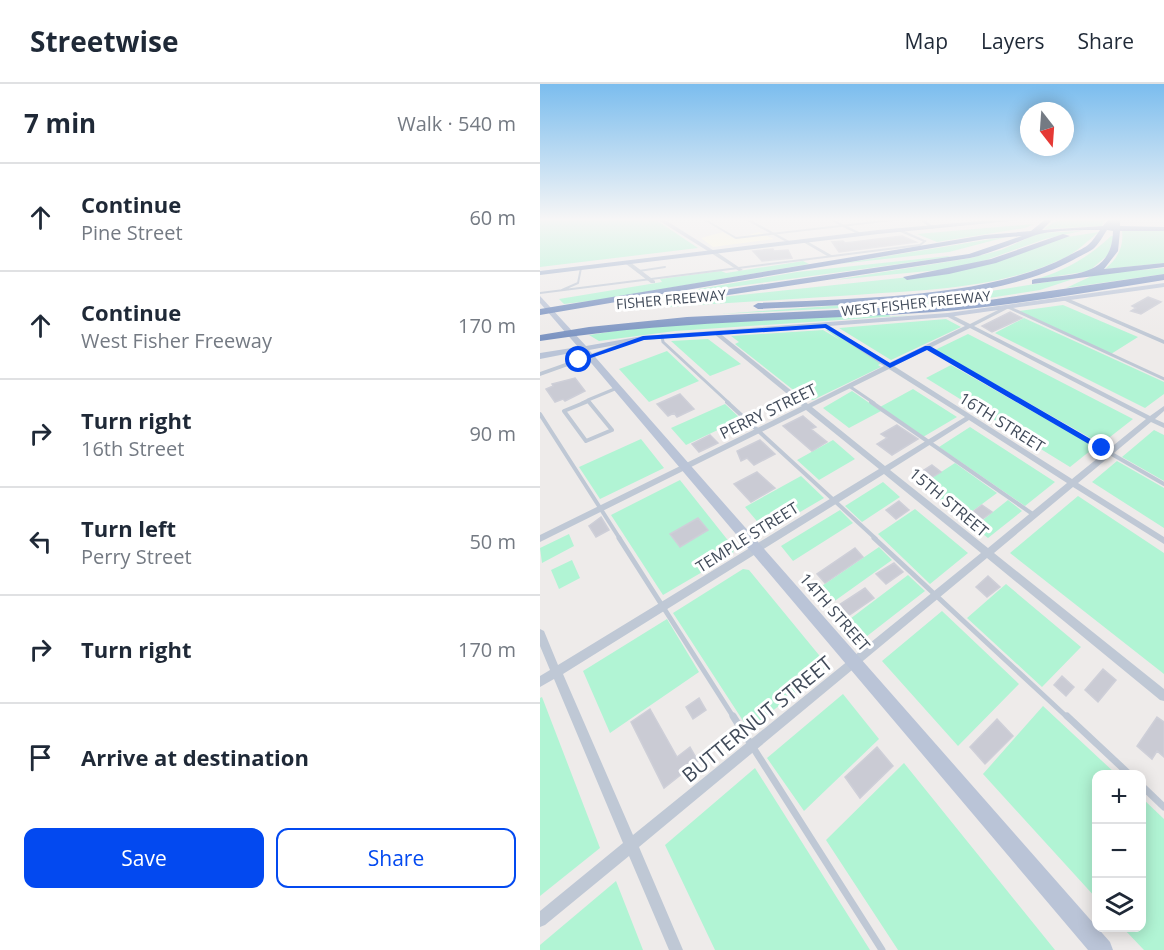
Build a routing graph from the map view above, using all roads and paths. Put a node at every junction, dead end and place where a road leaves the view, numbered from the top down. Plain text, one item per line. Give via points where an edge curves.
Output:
1 (663, 258) edge
2 (723, 258) edge
3 (814, 258) edge
4 (863, 258) edge
5 (900, 258) edge
6 (954, 258) edge
7 (996, 258) edge
8 (1071, 258) edge
9 (1109, 258) edge
10 (628, 263) junction
11 (1164, 265) edge
12 (665, 267) dead end
13 (580, 268) junction
14 (739, 269) junction
15 (639, 271) junction
16 (781, 272) junction
17 (540, 273) edge
18 (1164, 277) edge
19 (897, 278) dead end
20 (885, 279) dead end
21 (651, 281) junction
22 (1164, 285) edge
23 (561, 291) junction
24 (540, 293) edge
25 (711, 295) junction
26 (1065, 299) junction
27 (805, 303) junction
28 (975, 305) junction
29 (1008, 308) junction
30 (541, 309) edge
31 (948, 315) junction
32 (826, 326) junction
33 (969, 327) junction
34 (540, 329) edge
35 (715, 332) junction
36 (662, 336) junction
37 (540, 338) edge
38 (1164, 342) edge
39 (927, 347) junction
40 (583, 348) junction
41 (540, 356) edge
42 (890, 366) junction
43 (540, 374) edge
44 (1164, 379) edge
45 (849, 386) junction
46 (617, 388) junction
47 (588, 400) junction
48 (808, 406) junction
49 (1164, 408) edge
50 (540, 414) edge
51 (970, 417) junction
52 (1150, 419) junction
53 (1164, 426) edge
54 (759, 431) junction
55 (929, 442) junction
56 (1110, 453) junction
57 (686, 467) junction
58 (886, 469) junction
59 (1073, 483) junction
60 (1164, 484) edge
61 (834, 501) junction
62 (601, 509) junction
63 (1034, 515) junction
64 (540, 539) edge
65 (1164, 541) edge
66 (756, 549) junction
67 (987, 553) junction
68 (936, 596) junction
69 (663, 606) junction
70 (540, 634) edge
71 (854, 663) junction
72 (556, 672) junction
73 (540, 682) edge
74 (1164, 696) edge
75 (753, 745) junction
76 (1125, 770) edge
77 (1146, 790) edge
78 (1164, 807) edge
79 (631, 846) junction
80 (540, 920) edge
81 (676, 950) edge
82 (882, 950) edge
83 (1102, 950) edge

1 - 10 main road
2 - 14 street
3 - 14 lane
4 - 16 highway
5 - 16 highway
6 - 25 highway
7 - 19 highway via 973,266
8 - 27 highway via 1023,277 941,292
9 - 28 highway via 1081,279 1035,294
10 - 13 main road
10 - 15 street
11 - 27 highway via 948,294
12 - 15 lane
13 - 17 main road
13 - 23 lane via 579,283
14 - 21 lane
15 - 21 street
16 - 30 highway
18 - 28 highway
20 - 25 highway
21 - 23 lane
22 - 26 street, WEST FISHER FREEWAY
23 - 24 lane
25 - 30 highway, FISHER FREEWAY
26 - 29 street, WEST FISHER FREEWAY
26 - 38 street
27 - 34 highway, FISHER FREEWAY via 656,313
28 - 37 highway via 692,319
29 - 31 street, WEST FISHER FREEWAY
29 - 33 street, PERRY STREET
29 - 44 lane
30 - 40 street, 14TH STREET
31 - 32 street, WEST FISHER FREEWAY
31 - 33 street
32 - 35 street, WEST FISHER FREEWAY
32 - 42 street, 16TH STREET
33 - 39 street, PERRY STREET
33 - 52 street
35 - 36 street, WEST FISHER FREEWAY
35 - 48 street, 15TH STREET
36 - 40 street, WEST FISHER FREEWAY
36 - 54 lane via 663,342
39 - 42 street, PERRY STREET
39 - 56 lane
40 - 41 street, WEST FISHER FREEWAY
40 - 43 street
40 - 46 street, 14TH STREET
42 - 45 street, PERRY STREET
42 - 51 street, 16TH STREET
45 - 48 street, PERRY STREET
45 - 55 lane
46 - 47 lane
46 - 57 street, 14TH STREET
47 - 47 lane via 564,411 586,441 612,430
48 - 54 street, PERRY STREET
48 - 58 street, 15TH STREET
49 - 52 street, BUTTERNUT STREET
50 - 62 lane
51 - 55 street, TEMPLE STREET
51 - 59 street, 16TH STREET
52 - 53 street
52 - 56 street, BUTTERNUT STREET
54 - 57 street, PERRY STREET
54 - 61 lane
55 - 58 street, TEMPLE STREET
55 - 63 lane
56 - 59 street, BUTTERNUT STREET
56 - 60 lane
57 - 62 street, PERRY STREET
57 - 66 street, 14TH STREET
58 - 61 street, TEMPLE STREET
58 - 67 street, 15TH STREET
59 - 63 street, BUTTERNUT STREET
59 - 65 street, 16TH STREET
61 - 66 street, TEMPLE STREET
61 - 68 lane
62 - 64 street, PERRY STREET
62 - 69 lane
63 - 67 street, BUTTERNUT STREET
66 - 69 street, TEMPLE STREET
66 - 71 street, 14TH STREET
67 - 68 street, BUTTERNUT STREET
67 - 74 street, 15TH STREET
68 - 71 street, BUTTERNUT STREET
68 - 76 lane
69 - 72 street, TEMPLE STREET
69 - 75 lane
70 - 72 street
71 - 75 street, BUTTERNUT STREET
71 - 83 street, 14TH STREET
72 - 73 street, TEMPLE STREET
72 - 79 street
75 - 79 street, BUTTERNUT STREET
75 - 82 lane
77 - 78 lane
79 - 80 street, BUTTERNUT STREET
79 - 81 street

